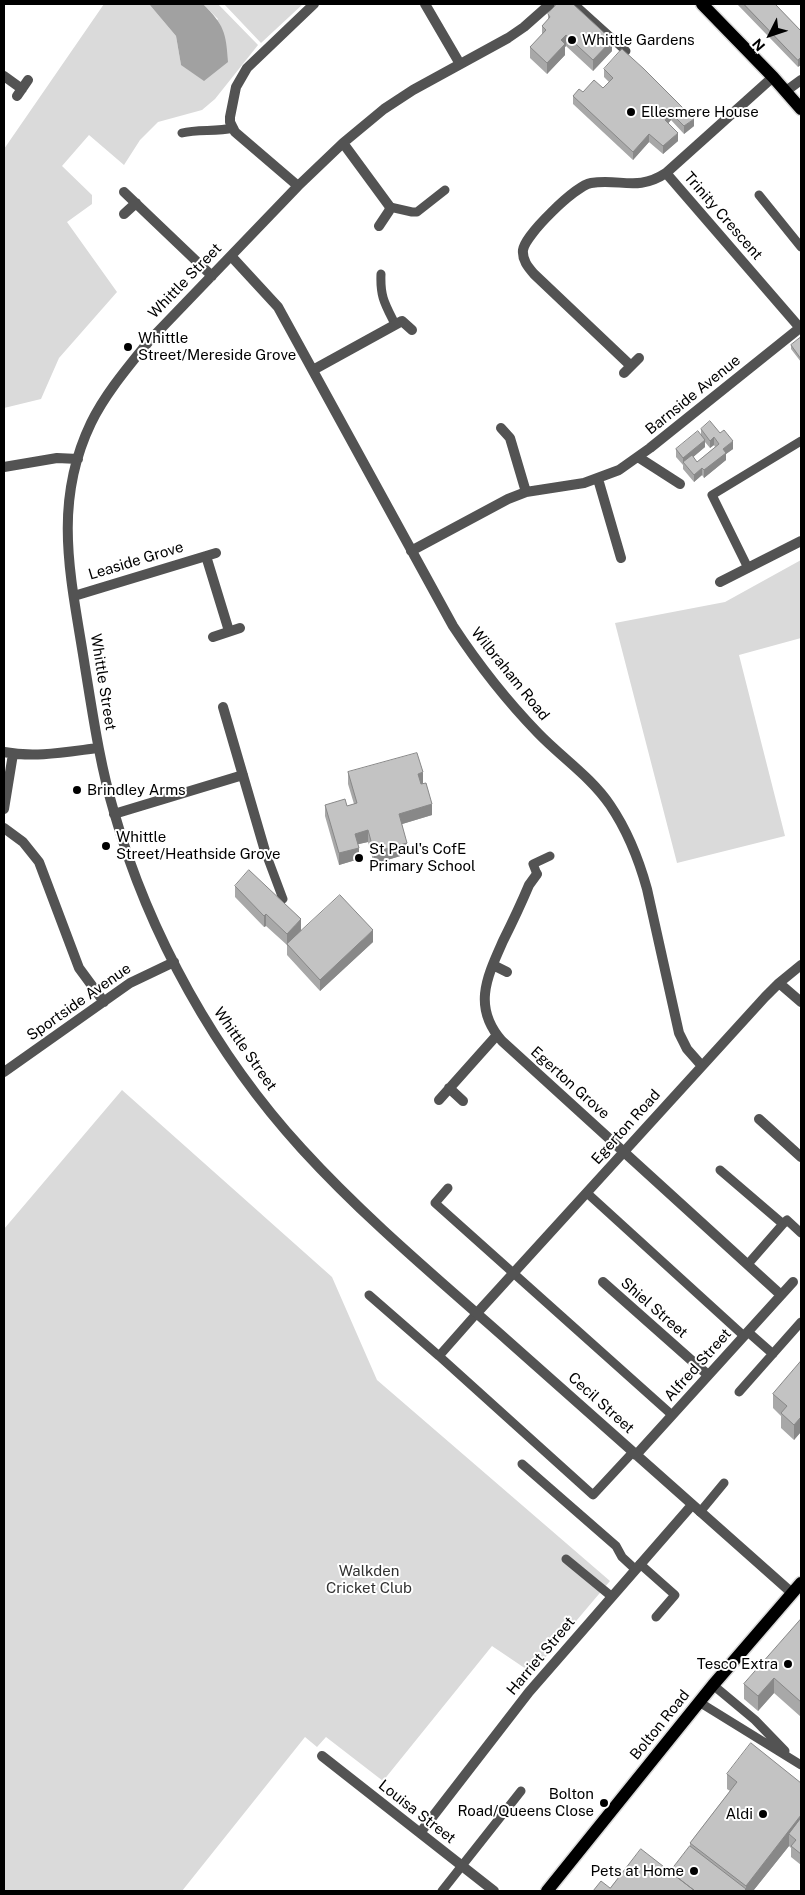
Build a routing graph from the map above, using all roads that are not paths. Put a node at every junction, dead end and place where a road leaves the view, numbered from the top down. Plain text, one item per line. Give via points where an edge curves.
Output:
1 (314, 4) edge
2 (425, 4) edge
3 (550, 4) edge
4 (574, 4) edge
5 (702, 4) edge
6 (626, 51) edge
7 (460, 64) junction
8 (4, 76) edge
9 (773, 76) junction
10 (801, 80) edge
11 (22, 88) dead end
12 (786, 91) junction
13 (801, 109) edge
14 (233, 128) junction
15 (182, 134) dead end
16 (343, 143) junction
17 (666, 173) junction
18 (298, 186) junction
19 (445, 190) dead end
20 (124, 192) dead end
21 (759, 195) dead end
22 (136, 203) junction
23 (390, 207) junction
24 (124, 214) dead end
25 (379, 226) dead end
26 (801, 247) edge
27 (231, 256) junction
28 (382, 274) dead end
29 (212, 276) junction
30 (395, 324) junction
31 (801, 328) edge
32 (412, 330) dead end
33 (639, 358) dead end
34 (313, 370) junction
35 (500, 428) dead end
36 (801, 441) edge
37 (638, 457) junction
38 (78, 459) junction
39 (4, 467) edge
40 (598, 479) junction
41 (680, 484) dead end
42 (526, 492) junction
43 (801, 542) edge
44 (411, 551) junction
45 (620, 558) dead end
46 (748, 568) junction
47 (720, 582) dead end
48 (74, 596) junction
49 (213, 637) dead end
50 (223, 707) dead end
51 (98, 748) junction
52 (9, 753) edge
53 (243, 775) junction
54 (4, 809) edge
55 (114, 814) junction
56 (4, 828) edge
57 (265, 851) joint
58 (550, 856) dead end
59 (537, 874) joint
60 (283, 899) edge
61 (174, 962) junction
62 (492, 965) junction
63 (801, 965) edge
64 (507, 972) dead end
65 (779, 983) junction
66 (104, 1002) junction
67 (801, 1002) edge
68 (497, 1035) junction
69 (702, 1066) junction
70 (4, 1072) edge
71 (449, 1088) junction
72 (439, 1100) dead end
73 (463, 1101) dead end
74 (759, 1119) dead end
75 (624, 1152) junction
76 (801, 1158) edge
77 (720, 1170) dead end
78 (448, 1188) dead end
79 (587, 1193) junction
80 (783, 1224) junction
81 (801, 1233) edge
82 (390, 1236) joint
83 (748, 1264) junction
84 (514, 1273) junction
85 (603, 1282) dead end
86 (793, 1282) dead end
87 (369, 1295) dead end
88 (781, 1295) junction
89 (477, 1313) junction
90 (801, 1322) edge
91 (746, 1334) junction
92 (773, 1354) junction
93 (439, 1356) junction
94 (708, 1375) junction
95 (739, 1392) dead end
96 (672, 1415) junction
97 (635, 1454) junction
98 (522, 1464) dead end
99 (724, 1483) dead end
100 (696, 1508) junction
101 (566, 1558) dead end
102 (638, 1566) junction
103 (801, 1582) edge
104 (792, 1593) junction
105 (611, 1596) junction
106 (656, 1618) dead end
107 (713, 1686) junction
108 (699, 1702) junction
109 (322, 1756) dead end
110 (793, 1759) junction
111 (801, 1765) edge
112 (521, 1791) dead end
113 (420, 1833) junction
114 (461, 1866) junction
115 (442, 1891) edge
116 (494, 1891) edge
117 (547, 1891) edge

1 - 14 street via 254,60 241,77 232,100 230,117
2 - 7 street
3 - 7 street, Whittle Street via 508,38
4 - 6 lane
5 - 9 main road
7 - 16 street, Whittle Street via 384,109
8 - 11 street
9 - 12 main road
9 - 17 street
10 - 12 street
12 - 13 main road
14 - 15 lane
14 - 18 street
16 - 18 street, Whittle Street
16 - 23 street
17 - 31 street, Trinity Crescent
17 - 33 street, Trinity Crescent via 647,183 590,183 581,187 557,206 523,249 524,258 534,274 627,369
18 - 27 street, Whittle Street
19 - 23 lane via 417,212
20 - 22 street
21 - 26 lane
22 - 24 street
22 - 29 street
23 - 25 street
27 - 29 street, Whittle Street
27 - 34 street, Wilbraham Road via 278,307
28 - 30 lane via 380,291
29 - 38 street, Whittle Street via 128,367 93,419
30 - 32 street via 402,321
30 - 34 street
31 - 37 street, Barnside Avenue
34 - 44 street, Wilbraham Road
35 - 42 street via 510,438
36 - 46 lane via 712,495
37 - 40 street, Barnside Avenue via 620,470
37 - 41 street
38 - 39 street via 57,458
38 - 48 street, Whittle Street via 67,512
40 - 42 street, Barnside Avenue
40 - 45 street
42 - 44 street, Barnside Avenue
43 - 46 street
44 - 69 street, Wilbraham Road via 477,662 538,733 600,793 618,818 647,889 679,1033 687,1049
46 - 47 street
48 - 49 street, Leaside Grove via 211,554 234,630
48 - 51 street, Whittle Street
50 - 53 street
51 - 52 street via 53,754
51 - 55 street, Whittle Street
52 - 54 street
53 - 55 street
53 - 57 street
55 - 61 street, Whittle Street via 143,895
56 - 66 street via 23,842 39,862 79,968
57 - 60 lane
58 - 59 lane via 533,864
59 - 62 street, Egerton Grove
61 - 66 street, Sportside Avenue via 145,975
61 - 82 street, Whittle Street via 216,1036 279,1122 330,1178
62 - 64 street
62 - 68 street, Egerton Grove via 484,999 490,1026
63 - 65 street, Egerton Road
65 - 67 street
65 - 69 street, Egerton Road
66 - 70 street, Sportside Avenue
68 - 71 street
68 - 75 street, Egerton Grove
69 - 75 street, Egerton Road
71 - 72 street
71 - 73 street
74 - 76 street
75 - 79 street, Egerton Road
75 - 83 street
77 - 80 lane
78 - 84 lane via 435,1203
79 - 84 street, Egerton Road
79 - 91 lane
80 - 81 lane via 787,1220
80 - 83 lane
82 - 89 street, Cecil Street
83 - 88 street
84 - 89 street, Egerton Road
84 - 96 lane
85 - 94 street, Shiel Street
86 - 88 street, Alfred Street
87 - 93 lane
88 - 91 street, Alfred Street
89 - 93 lane
89 - 97 street, Cecil Street
90 - 92 lane
91 - 92 lane
91 - 94 street, Alfred Street
92 - 95 lane
93 - 97 lane via 593,1495
94 - 96 street, Alfred Street
96 - 97 street, Alfred Street
97 - 100 street, Cecil Street
98 - 102 lane via 616,1546 622,1558
99 - 100 lane
100 - 102 street, Harriet Street
100 - 104 street, Cecil Street
101 - 105 lane
102 - 105 street, Harriet Street
102 - 106 lane via 675,1595
103 - 104 main road, Bolton Road
104 - 107 main road, Bolton Road
105 - 113 street, Harriet Street via 529,1692
107 - 108 main road, Bolton Road
107 - 110 lane via 755,1720
108 - 110 lane
108 - 117 main road, Bolton Road
109 - 113 street, Louisa Street
110 - 111 lane
112 - 114 lane
113 - 114 street, Louisa Street
114 - 115 lane
114 - 116 street, Louisa Street

